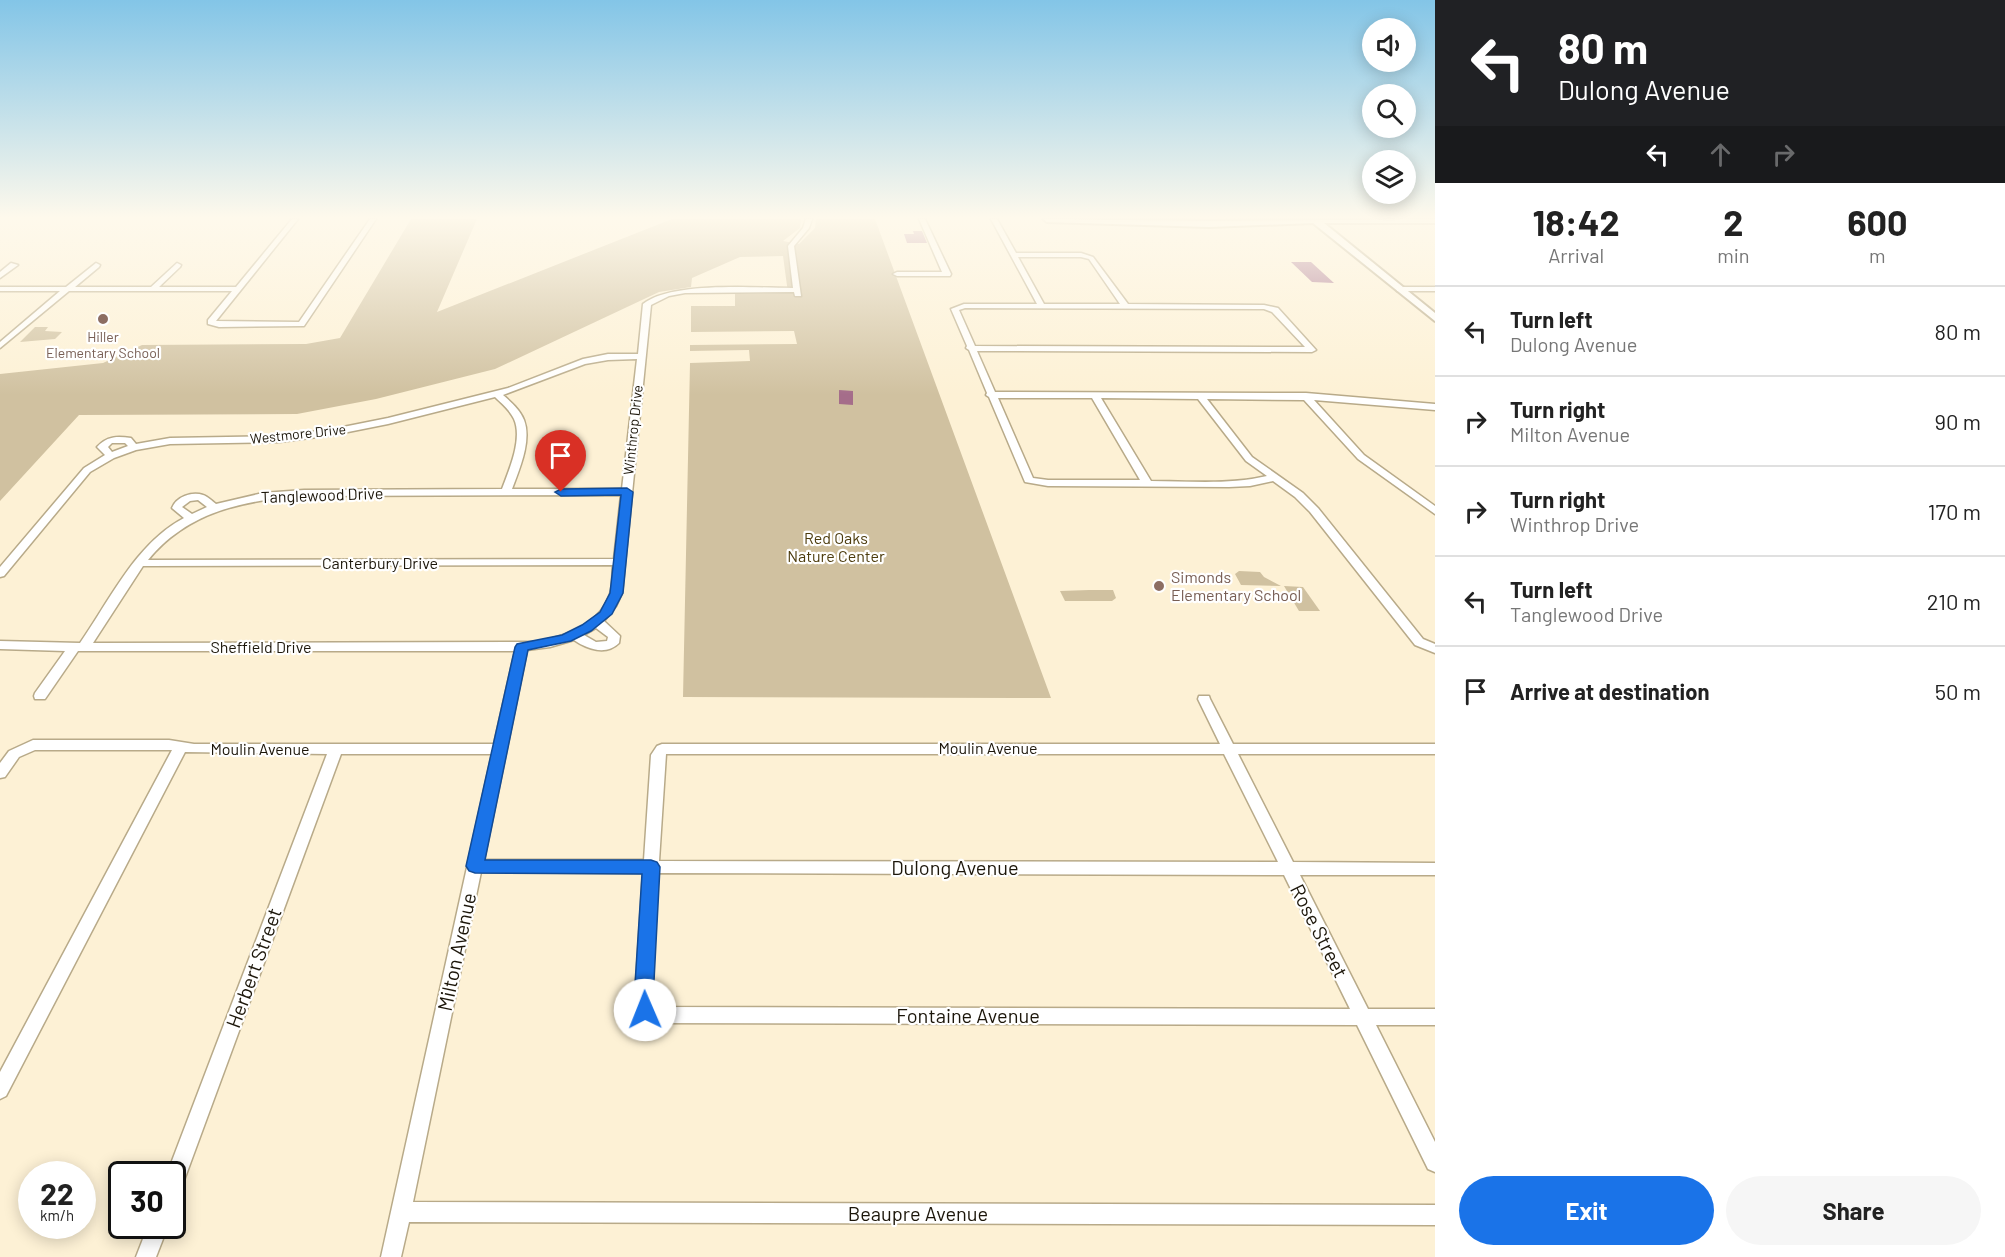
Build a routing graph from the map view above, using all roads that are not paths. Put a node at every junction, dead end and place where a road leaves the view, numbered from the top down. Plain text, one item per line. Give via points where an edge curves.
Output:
1 (81, 278) edge
2 (164, 278) edge
3 (246, 278) edge
4 (333, 278) edge
5 (796, 278) edge
6 (1026, 278) edge
7 (1104, 278) edge
8 (1386, 278) edge
9 (0, 289) edge
10 (68, 289) junction
11 (153, 289) junction
12 (237, 289) junction
13 (1400, 289) junction
14 (1435, 289) edge
15 (1042, 307) junction
16 (1126, 307) junction
17 (1435, 318) edge
18 (0, 346) edge
19 (970, 348) junction
20 (640, 356) junction
21 (497, 394) junction
22 (990, 395) junction
23 (1095, 396) junction
24 (1200, 396) junction
25 (1306, 396) junction
26 (1435, 400) edge
27 (1375, 401) junction
28 (1435, 407) edge
29 (134, 447) junction
30 (111, 456) junction
31 (1274, 478) junction
32 (1147, 483) junction
33 (627, 492) junction
34 (506, 493) junction
35 (215, 508) junction
36 (1435, 512) edge
37 (191, 518) junction
38 (619, 562) junction
39 (141, 563) junction
40 (0, 574) edge
41 (597, 622) junction
42 (575, 635) junction
43 (0, 645) edge
44 (79, 647) junction
45 (522, 647) junction
46 (1431, 648) edge
47 (40, 696) dead end
48 (1204, 699) dead end
49 (181, 747) junction
50 (336, 749) junction
51 (500, 749) junction
52 (1228, 749) junction
53 (1435, 749) edge
54 (0, 773) edge
55 (475, 866) junction
56 (651, 867) junction
57 (1288, 869) junction
58 (1435, 869) edge
59 (1362, 1017) junction
60 (1435, 1017) edge
61 (0, 1090) edge
62 (182, 1161) edge
63 (1435, 1162) edge
64 (401, 1212) junction
65 (1435, 1215) edge
66 (153, 1239) edge
67 (146, 1257) edge
68 (391, 1257) edge

1 - 10 street
2 - 11 street
3 - 12 street
4 - 12 street via 302,324 213,324 211,320
5 - 20 street, Winthrop Drive via 798,292 693,291 667,294 647,304
6 - 15 street
7 - 16 street
8 - 13 main road
9 - 10 street
10 - 11 street
10 - 18 street
11 - 12 street
13 - 14 street
13 - 17 main road
15 - 16 street
15 - 19 street via 958,307 955,309
16 - 19 street via 1270,308 1312,350
19 - 22 street
20 - 21 street, Westmore Drive via 583,362
20 - 33 street, Winthrop Drive
21 - 29 street, Westmore Drive via 326,433 268,440 170,441
21 - 34 street via 515,412 522,426
22 - 23 street
22 - 32 street via 1029,480
23 - 24 street
23 - 32 street
24 - 25 street
24 - 31 street via 1249,459
25 - 27 street
25 - 36 street via 1361,457
26 - 27 street
27 - 28 street
29 - 30 street, Westmore Drive
29 - 30 street via 128,440 110,440 102,447
30 - 40 street, Westmore Drive via 82,476
31 - 32 street via 1240,484
31 - 46 street via 1314,510 1416,638
33 - 34 street, Tanglewood Drive
33 - 38 street, Winthrop Drive
34 - 35 street, Tanglewood Drive via 287,493
35 - 37 street, Tanglewood Drive
35 - 37 street via 200,497 184,499 177,508
37 - 39 street, Tanglewood Drive via 163,537
38 - 39 street, Canterbury Drive
38 - 41 street, Winthrop Drive via 614,600
39 - 44 street, Tanglewood Drive
41 - 42 street, Winthrop Drive
41 - 42 street via 614,636 613,643 591,647
42 - 45 street, Winthrop Drive
43 - 44 street, Sheffield Drive
44 - 45 street, Sheffield Drive
44 - 47 street, Tanglewood Drive
45 - 51 street, Milton Avenue
48 - 52 street, Rose Street
49 - 50 street, Moulin Avenue
49 - 54 street, Moulin Avenue via 39,745 14,754
49 - 61 street
50 - 51 street, Moulin Avenue
50 - 62 street, Herbert Street
51 - 55 street, Milton Avenue
52 - 53 street, Moulin Avenue
52 - 56 street, Moulin Avenue via 666,748 658,755
52 - 57 street, Rose Street
55 - 56 street, Dulong Avenue
55 - 64 street, Milton Avenue
56 - 57 street, Dulong Avenue
56 - 59 street, Fontaine Avenue via 643,1000 651,1015
57 - 58 street, Dulong Avenue
57 - 59 street, Rose Street
59 - 60 street, Fontaine Avenue
59 - 63 street, Rose Street
64 - 65 street, Beaupre Avenue
64 - 68 street, Milton Avenue
66 - 67 street

